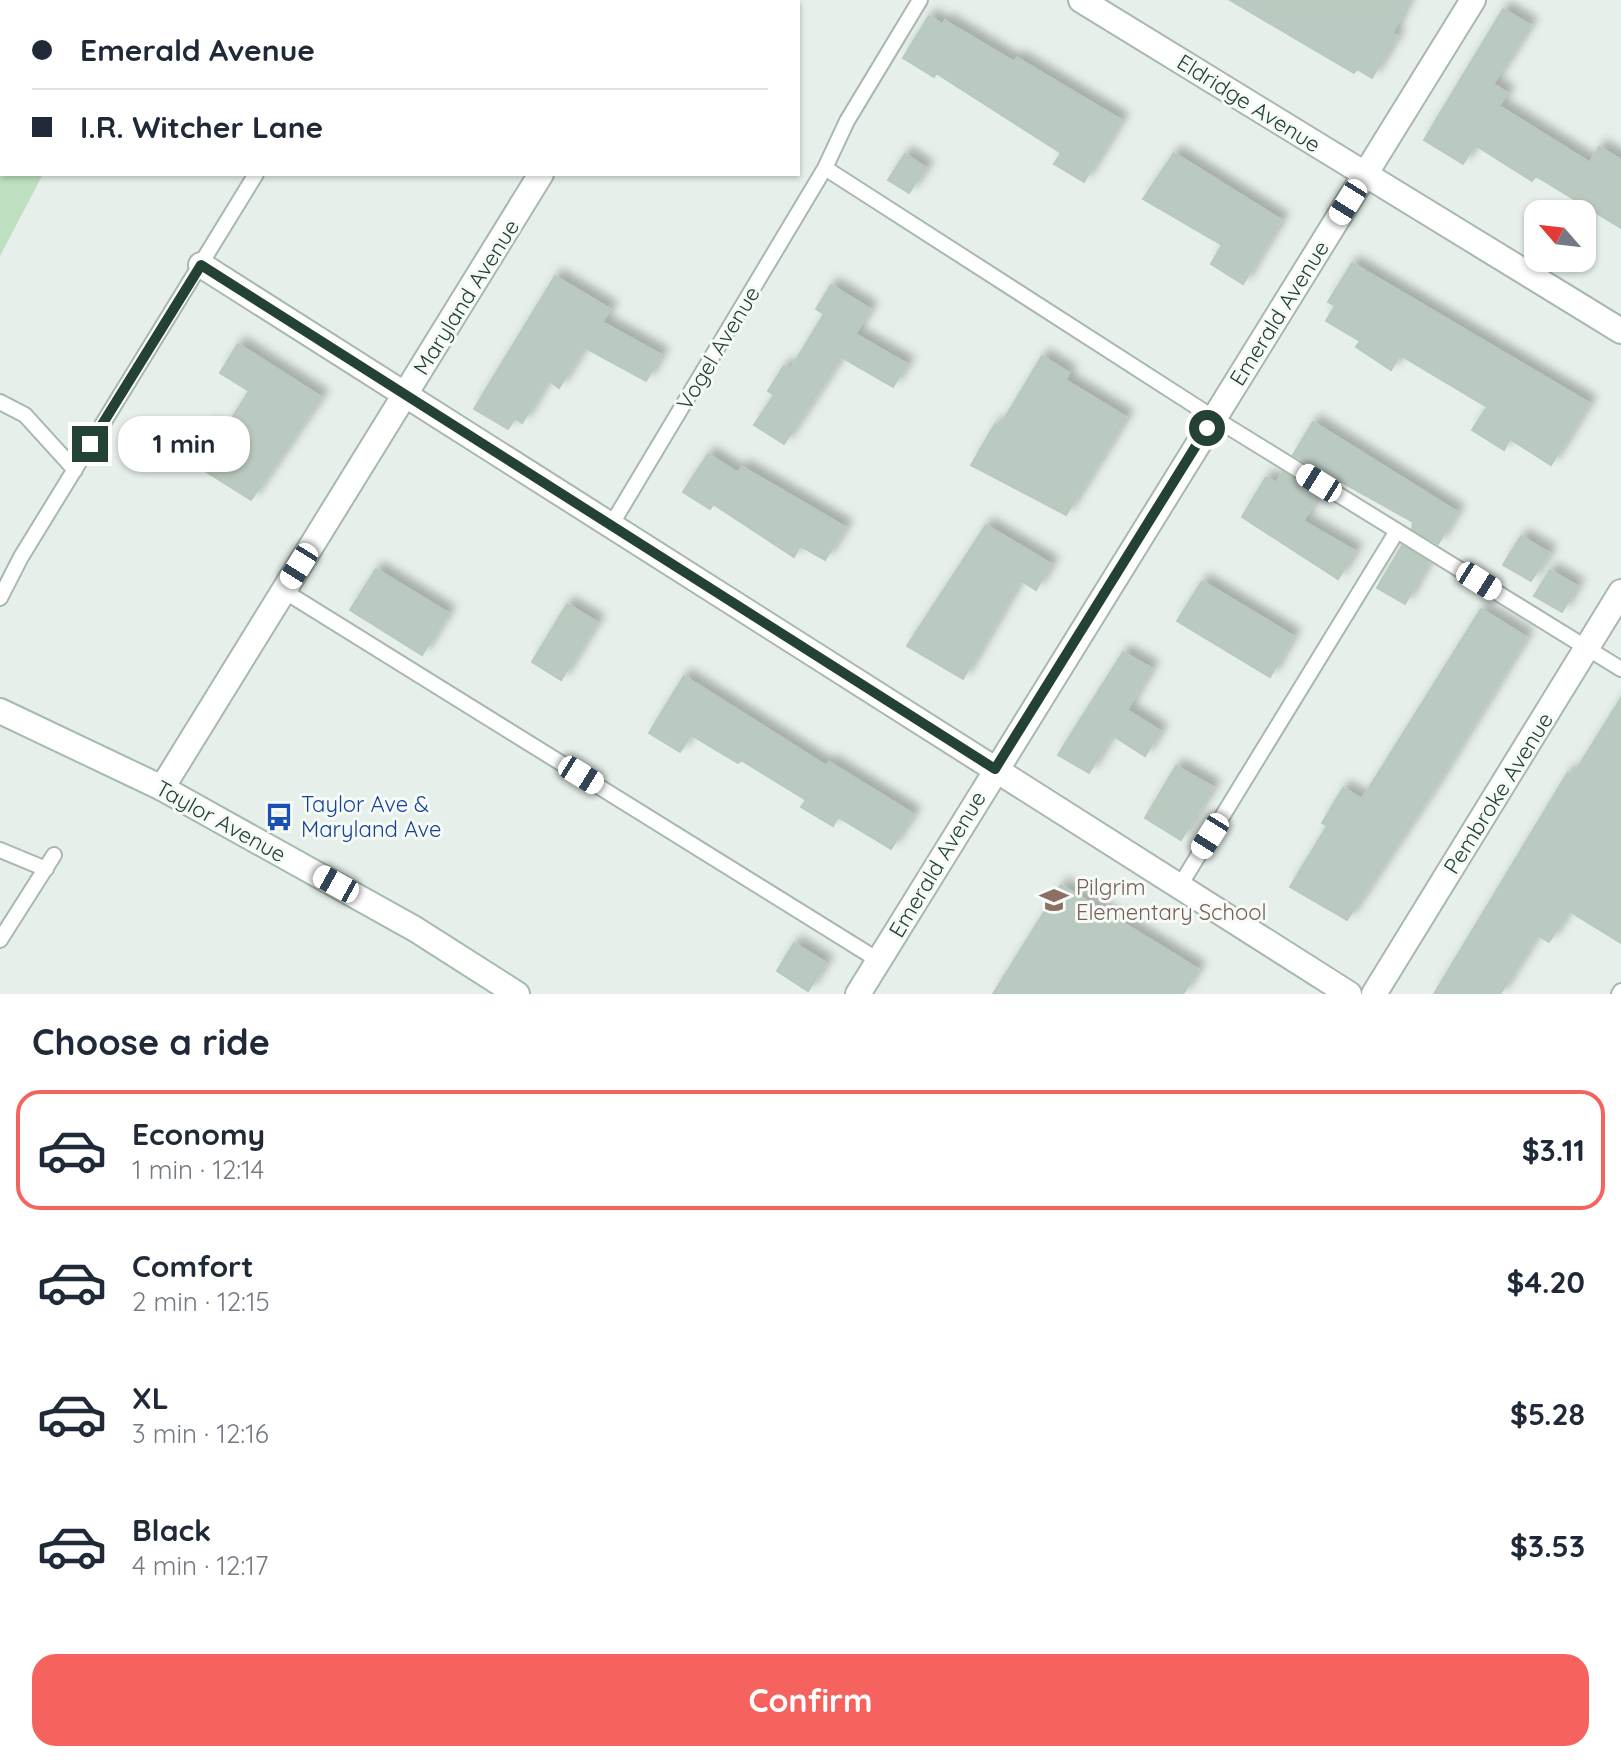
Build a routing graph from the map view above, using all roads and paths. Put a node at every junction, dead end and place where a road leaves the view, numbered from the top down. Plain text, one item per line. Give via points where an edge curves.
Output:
1 (920, 0) edge
2 (1081, 0) edge
3 (1473, 0) edge
4 (825, 168) junction
5 (1365, 174) junction
6 (255, 176) edge
7 (540, 176) edge
8 (201, 265) junction
9 (1621, 331) edge
10 (405, 395) junction
11 (0, 402) edge
12 (1214, 418) junction
13 (75, 470) junction
14 (610, 527) junction
15 (1397, 531) junction
16 (284, 591) junction
17 (1621, 592) edge
18 (0, 598) edge
19 (1587, 648) junction
20 (1621, 669) edge
21 (0, 711) edge
22 (995, 769) junction
23 (162, 788) junction
24 (0, 850) edge
25 (54, 855) dead end
26 (46, 869) junction
27 (1179, 887) junction
28 (0, 940) edge
29 (878, 960) junction
30 (517, 994) edge
31 (858, 994) edge
32 (1349, 994) edge
33 (1374, 994) edge

1 - 4 lane, Vogel Avenue
2 - 5 street, Eldridge Avenue
3 - 5 street, Emerald Avenue
4 - 12 lane
4 - 14 lane, Vogel Avenue
5 - 9 street, Eldridge Avenue
5 - 12 street, Emerald Avenue
6 - 8 lane
7 - 10 street, Maryland Avenue
8 - 10 street
8 - 13 lane
10 - 14 street
10 - 16 street, Maryland Avenue
11 - 13 lane via 25,415
12 - 15 lane
12 - 22 street, Emerald Avenue
13 - 18 lane
14 - 22 street
15 - 19 lane
15 - 27 lane
16 - 23 street, Maryland Avenue
16 - 29 lane
17 - 19 street, Pembroke Avenue
19 - 20 lane
19 - 33 street, Pembroke Avenue
21 - 23 street, Taylor Avenue
22 - 27 street
22 - 29 street, Emerald Avenue
23 - 30 street, Taylor Avenue via 415,929
24 - 26 lane
25 - 26 lane
26 - 28 lane
27 - 32 street
29 - 31 street, Emerald Avenue

